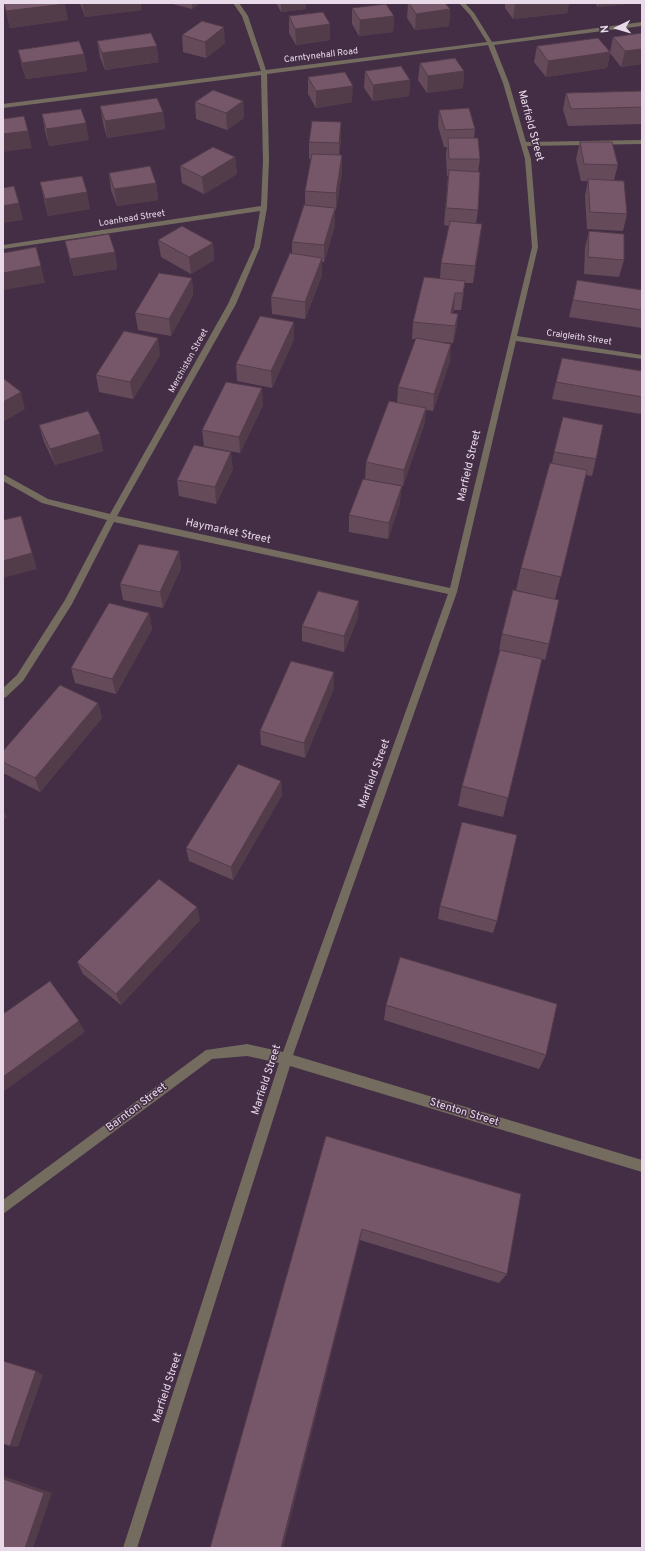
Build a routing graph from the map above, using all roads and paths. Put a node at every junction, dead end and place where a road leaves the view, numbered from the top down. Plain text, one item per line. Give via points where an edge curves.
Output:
1 (236, 3) edge
2 (462, 3) edge
3 (642, 24) edge
4 (490, 43) junction
5 (264, 72) junction
6 (3, 106) edge
7 (642, 142) edge
8 (524, 144) junction
9 (264, 208) junction
10 (3, 247) edge
11 (513, 338) junction
12 (642, 357) edge
13 (3, 477) edge
14 (112, 518) junction
15 (453, 592) junction
16 (3, 694) edge
17 (286, 1059) junction
18 (642, 1166) edge
19 (3, 1208) edge
20 (130, 1548) edge

1 - 5 street, Merchiston Street via 245,16
2 - 4 street, Marfield Street
3 - 4 street, Carntynehall Road
4 - 5 street, Carntynehall Road
4 - 8 street, Marfield Street via 506,83
5 - 6 street, Carntynehall Road
5 - 9 street, Merchiston Street
7 - 8 street
8 - 11 street, Marfield Street via 528,159 535,247
9 - 10 street, Loanhead Street
9 - 14 street, Merchiston Street via 257,247 232,304
11 - 12 street, Craigleith Street
11 - 15 street, Marfield Street
13 - 14 street, Haymarket Street via 44,501
14 - 15 street, Haymarket Street
14 - 16 street, Merchiston Street via 69,602 20,678
15 - 17 street, Marfield Street
17 - 18 street, Stenton Street
17 - 19 street, Barnton Street via 247,1050 210,1054
17 - 20 street, Marfield Street

